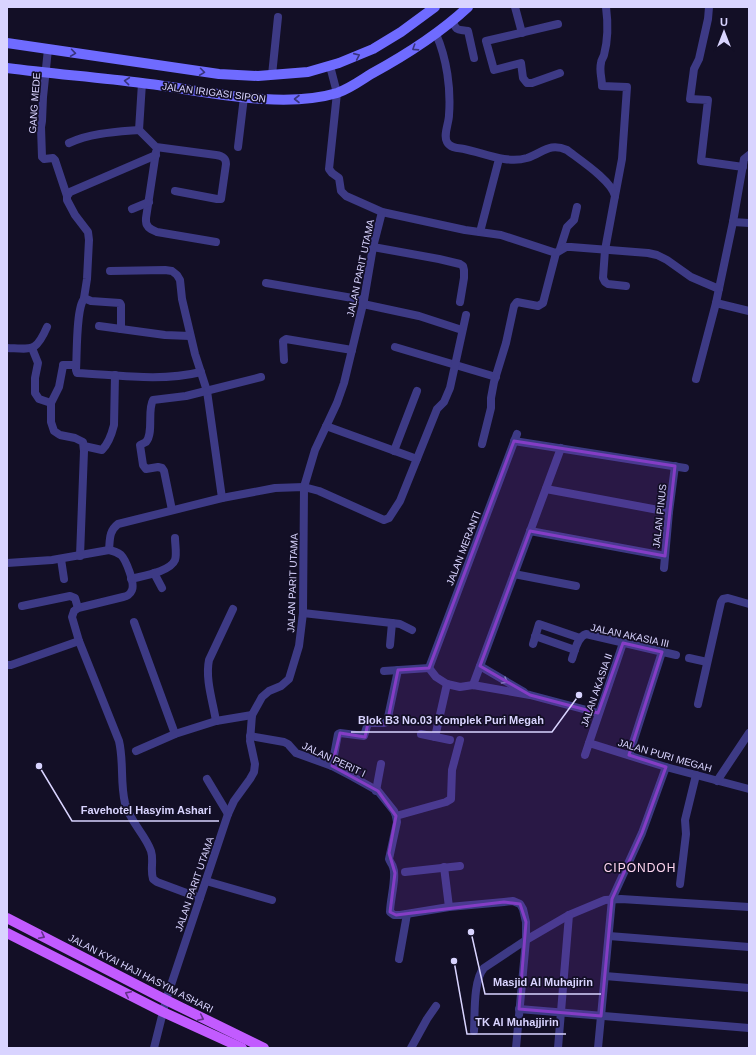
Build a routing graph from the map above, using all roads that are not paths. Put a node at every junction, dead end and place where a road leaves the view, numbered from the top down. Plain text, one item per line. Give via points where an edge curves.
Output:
1 (435, 7) edge
2 (468, 7) edge
3 (515, 7) edge
4 (606, 7) edge
5 (709, 7) edge
6 (278, 17) dead end
7 (453, 21) junction
8 (558, 24) dead end
9 (522, 33) junction
10 (436, 34) junction
11 (7, 43) edge
12 (48, 52) junction
13 (474, 58) dead end
14 (7, 68) edge
15 (331, 68) junction
16 (46, 69) junction
17 (560, 74) dead end
18 (272, 75) junction
19 (142, 83) junction
20 (337, 91) junction
21 (244, 97) junction
22 (138, 130) junction
23 (69, 143) dead end
24 (238, 147) dead end
25 (156, 151) junction
26 (749, 155) edge
27 (499, 159) junction
28 (743, 167) junction
29 (175, 191) dead end
30 (67, 196) junction
31 (615, 196) junction
32 (148, 202) junction
33 (577, 207) dead end
34 (132, 209) dead end
35 (382, 212) junction
36 (733, 222) junction
37 (749, 224) edge
38 (480, 232) junction
39 (216, 242) dead end
40 (373, 247) junction
41 (605, 250) junction
42 (558, 251) junction
43 (110, 271) dead end
44 (266, 283) dead end
45 (626, 286) dead end
46 (719, 289) junction
47 (84, 299) junction
48 (364, 302) junction
49 (460, 302) dead end
50 (716, 303) junction
51 (749, 312) edge
52 (466, 315) dead end
53 (99, 326) dead end
54 (47, 327) dead end
55 (120, 329) junction
56 (462, 330) junction
57 (190, 336) junction
58 (395, 347) dead end
59 (7, 348) edge
60 (32, 348) junction
61 (352, 350) junction
62 (284, 360) dead end
63 (454, 364) junction
64 (76, 365) junction
65 (201, 372) junction
66 (115, 375) junction
67 (261, 377) dead end
68 (496, 377) junction
69 (696, 378) dead end
70 (207, 391) junction
71 (417, 391) dead end
72 (51, 403) junction
73 (326, 426) junction
74 (482, 444) dead end
75 (84, 446) junction
76 (561, 448) junction
77 (394, 451) junction
78 (417, 459) junction
79 (675, 466) junction
80 (685, 468) dead end
81 (304, 487) junction
82 (546, 489) junction
83 (222, 498) junction
84 (172, 510) junction
85 (669, 512) junction
86 (530, 531) junction
87 (175, 538) dead end
88 (109, 550) junction
89 (80, 556) junction
90 (665, 556) junction
91 (61, 559) junction
92 (7, 563) edge
93 (664, 568) dead end
94 (154, 573) junction
95 (514, 574) junction
96 (64, 579) dead end
97 (131, 579) junction
98 (576, 586) dead end
99 (162, 588) dead end
100 (749, 604) edge
101 (22, 606) dead end
102 (78, 608) junction
103 (233, 609) dead end
104 (303, 613) junction
105 (134, 622) dead end
106 (392, 623) junction
107 (412, 630) dead end
108 (535, 636) junction
109 (580, 638) junction
110 (79, 641) junction
111 (623, 643) junction
112 (533, 644) dead end
113 (390, 645) dead end
114 (575, 650) junction
115 (662, 652) junction
116 (676, 655) dead end
117 (689, 658) dead end
118 (572, 659) dead end
119 (707, 662) junction
120 (7, 665) edge
121 (480, 666) junction
122 (429, 668) junction
123 (398, 670) junction
124 (384, 671) dead end
125 (447, 684) junction
126 (473, 685) junction
127 (530, 695) junction
128 (698, 704) dead end
129 (598, 713) junction
130 (252, 715) junction
131 (216, 721) junction
132 (749, 733) edge
133 (175, 734) junction
134 (421, 734) dead end
135 (250, 736) junction
136 (436, 737) junction
137 (450, 740) dead end
138 (460, 740) dead end
139 (589, 743) junction
140 (136, 751) dead end
141 (585, 755) dead end
142 (629, 755) junction
143 (381, 764) dead end
144 (332, 766) junction
145 (666, 767) junction
146 (696, 775) junction
147 (208, 779) dead end
148 (717, 781) junction
149 (749, 789) edge
150 (376, 791) junction
151 (228, 814) junction
152 (396, 816) junction
153 (460, 866) dead end
154 (444, 867) junction
155 (405, 872) dead end
156 (206, 881) junction
157 (680, 884) dead end
158 (200, 898) junction
159 (612, 899) junction
160 (272, 900) dead end
161 (749, 906) edge
162 (449, 907) junction
163 (407, 914) junction
164 (569, 915) junction
165 (7, 918) edge
166 (7, 933) edge
167 (609, 936) junction
168 (526, 940) junction
169 (749, 947) edge
170 (398, 959) dead end
171 (605, 976) junction
172 (749, 988) edge
173 (166, 1000) junction
174 (436, 1006) dead end
175 (519, 1009) junction
176 (163, 1012) junction
177 (561, 1013) junction
178 (601, 1016) junction
179 (749, 1028) edge
180 (474, 1031) dead end
181 (154, 1048) edge
182 (242, 1048) edge
183 (264, 1048) edge
184 (411, 1048) edge
185 (516, 1048) edge
186 (558, 1048) edge
187 (598, 1048) edge

15 -> 1 street, JALAN IRIGASI SIPON via 373,49
2 - 7 street, JALAN IRIGASI SIPON
3 - 9 street
4 - 31 street via 606,43 600,70 602,86 627,87 622,159
5 - 28 street via 699,59 694,69 690,99 708,100 701,161
6 - 18 street
7 - 10 street, JALAN IRIGASI SIPON
7 - 13 street via 458,30 468,31
8 - 9 street
9 - 17 street via 486,41 494,70 520,63 523,78 527,83
10 -> 20 street, JALAN IRIGASI SIPON via 345,90
10 - 27 street via 441,44 449,86 447,142 456,148
11 - 12 street, JALAN IRIGASI SIPON
12 - 16 street, GANG MEDE
12 -> 18 street, JALAN IRIGASI SIPON via 219,74
14 - 16 street, JALAN IRIGASI SIPON
15 - 18 street, JALAN IRIGASI SIPON
15 - 20 street
19 -> 16 street, JALAN IRIGASI SIPON
16 - 30 street, GANG MEDE via 41,127 42,158 55,160
19 - 21 street, JALAN IRIGASI SIPON
19 - 22 street
20 -> 21 street, JALAN IRIGASI SIPON via 310,98
20 - 35 street via 329,169 339,178 341,191 346,196
21 - 24 street
22 - 23 street via 91,135
22 - 25 street
25 - 29 street via 216,155 226,160 221,198
25 - 30 street via 70,192
25 - 32 street
26 - 28 street via 745,157
27 - 31 street via 521,159 553,146 560,147 607,182
27 - 38 street
28 - 36 street
30 - 47 street via 75,215 88,232
31 - 41 street
32 - 34 street
32 - 39 street via 146,223 149,228 157,232
33 - 42 street via 574,220 567,227
35 - 38 street
35 - 40 street, JALAN PARIT UTAMA
36 - 37 street
36 - 46 street
38 - 42 street via 501,235
40 - 48 street, JALAN PARIT UTAMA
40 - 49 street via 460,264 464,270
41 - 42 street via 571,247
41 - 45 street via 605,282
41 - 46 street via 657,255 691,277
42 - 68 street via 543,303 538,306 515,303
43 - 57 street via 156,269 172,271 177,275
44 - 48 street
46 - 50 street
47 - 55 street via 120,303
47 - 64 street via 80,307
48 - 56 street
48 - 61 street, JALAN PARIT UTAMA
50 - 51 street
50 - 69 street
52 - 56 street
53 - 55 street
54 - 60 street via 38,345
55 - 57 street
56 - 63 street
57 - 65 street
58 - 63 street
59 - 60 street
60 - 72 street via 38,363 34,378 36,393 39,399
61 - 62 street via 286,339 283,341
61 - 73 street, JALAN PARIT UTAMA via 344,383
63 - 68 street
63 - 78 street via 450,388 444,402 437,409
64 - 66 street via 77,373
64 - 72 street via 63,365 59,387
65 - 66 street via 169,377
65 - 70 street
66 - 75 street via 114,425 110,437 102,450
67 - 70 street
68 - 74 street
70 - 83 street
70 - 84 street via 186,396 155,398 151,402 148,435 145,442 140,445 143,465 146,469 158,467 164,471
71 - 77 street
72 - 75 street via 51,422 54,431 83,442
73 - 77 street
73 - 81 street, JALAN PARIT UTAMA via 315,450
75 - 89 street
76 - 79 street
76 - 82 street
76 - 122 street, JALAN MERANTI via 515,438
77 - 78 street
78 - 81 street via 400,500 387,520 319,490
79 - 80 street
79 - 85 street, JALAN PINUS
81 - 83 street via 275,488
81 - 104 street, JALAN PARIT UTAMA
82 - 85 street
82 - 86 street
83 - 84 street
84 - 88 street via 118,524 112,529
85 - 90 street, JALAN PINUS
86 - 90 street
86 - 95 street
87 - 94 street via 175,561 170,567
88 - 89 street
88 - 97 street via 121,555
89 - 91 street
90 - 93 street, JALAN PINUS
91 - 92 street
91 - 96 street
94 - 97 street
94 - 99 street
95 - 98 street
95 - 121 street
97 - 102 street via 133,589 128,595
100 - 119 street via 728,598 720,602
101 - 102 street via 70,596 75,598
102 - 110 street via 72,617
103 - 131 street via 208,665
104 - 106 street
104 - 130 street, JALAN PARIT UTAMA via 299,646 289,679 262,697
105 - 133 street
106 - 107 street
106 - 113 street
108 - 109 street via 538,624
108 - 112 street
108 - 114 street
109 - 111 street, JALAN AKASIA III via 591,634
109 - 114 street, JALAN AKASIA III
110 - 120 street
110 - 158 street via 119,741 125,803 130,818 150,849 153,879
111 - 115 street, JALAN AKASIA III
111 - 129 street, JALAN AKASIA II
114 - 118 street, JALAN AKASIA III
115 - 116 street, JALAN AKASIA III
115 - 142 street
117 - 119 street
119 - 128 street
121 - 126 street
121 -> 127 street
122 - 123 street
122 - 125 street via 436,677
123 - 124 street
123 - 144 street via 387,722 368,722 364,736 338,734
125 - 126 street via 460,687
125 - 136 street
126 - 127 street
127 - 129 street
129 - 139 street, JALAN AKASIA II
130 - 131 street
130 - 135 street, JALAN PARIT UTAMA
131 - 133 street
132 - 148 street
133 - 140 street
134 - 136 street
135 - 144 street, JALAN PERIT I via 284,742 296,753
135 - 151 street, JALAN PARIT UTAMA via 254,772
136 - 137 street
138 - 152 street via 452,770 451,799
139 - 141 street
139 - 142 street, JALAN PURI MEGAH
142 - 145 street, JALAN PURI MEGAH
143 - 150 street
144 - 150 street, JALAN PERIT I
145 - 146 street, JALAN PURI MEGAH
145 - 159 street via 642,833
146 - 148 street, JALAN PURI MEGAH
146 - 157 street via 685,820 686,834
147 - 151 street
148 - 149 street, JALAN PURI MEGAH
150 - 152 street, JALAN PERIT I
151 - 156 street, JALAN PARIT UTAMA
152 - 163 street via 389,859 395,873 390,912 394,915
153 - 154 street
154 - 155 street
154 - 162 street
156 - 158 street, JALAN PARIT UTAMA
156 - 160 street
158 - 173 street, JALAN PARIT UTAMA
159 - 161 street
159 - 164 street
159 - 167 street
162 - 163 street
162 - 168 street via 513,901 520,904 526,922
163 - 170 street
164 - 168 street
164 - 177 street
165 -> 173 main road, JALAN KYAI HAJI HASYIM ASHARI
176 -> 166 main road
167 - 169 street
167 - 171 street
168 - 175 street
168 - 180 street via 481,972 477,984
171 - 172 street
171 - 178 street
173 - 176 street, JALAN PARIT UTAMA
173 -> 183 main road, JALAN KYAI HAJI HASYIM ASHARI
174 - 184 street
175 - 177 street
175 - 185 street
176 - 181 street, JALAN PARIT UTAMA
176 - 182 main road
177 - 178 street
177 - 186 street
178 - 179 street
178 - 187 street

